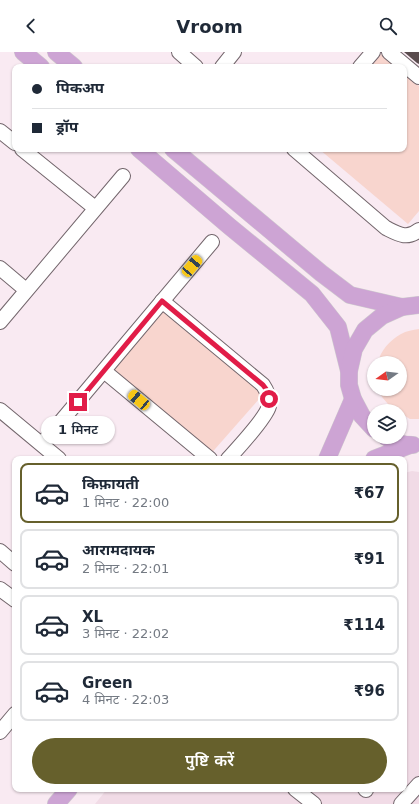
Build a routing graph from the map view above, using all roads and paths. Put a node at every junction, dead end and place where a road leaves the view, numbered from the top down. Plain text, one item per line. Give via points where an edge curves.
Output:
1 (23, 52) edge
2 (56, 52) edge
3 (179, 52) edge
4 (234, 52) edge
5 (373, 52) edge
6 (389, 52) edge
7 (37, 64) edge
8 (70, 64) edge
9 (193, 64) edge
10 (224, 64) edge
11 (363, 64) edge
12 (403, 64) edge
13 (407, 67) edge
14 (419, 77) edge
15 (0, 131) edge
16 (12, 141) edge
17 (26, 152) edge
18 (143, 152) edge
19 (177, 152) edge
20 (297, 152) edge
21 (123, 176) dead end
22 (95, 208) junction
23 (419, 230) edge
24 (212, 242) dead end
25 (0, 268) edge
26 (26, 290) junction
27 (162, 301) junction
28 (419, 306) edge
29 (402, 307) junction
30 (0, 322) edge
31 (104, 371) junction
32 (349, 371) junction
33 (353, 399) junction
34 (0, 410) edge
35 (367, 421) edge
36 (42, 444) junction
37 (414, 445) edge
38 (56, 456) edge
39 (206, 456) edge
40 (231, 456) edge
41 (328, 456) edge
42 (383, 456) edge
43 (0, 552) edge
44 (12, 562) edge
45 (0, 589) edge
46 (12, 598) edge
47 (12, 717) edge
48 (0, 731) edge
49 (419, 784) edge
50 (66, 792) edge
51 (56, 804) edge
52 (401, 804) edge

1 - 7 main road
2 - 8 main road
3 - 9 street
4 - 10 street
5 - 11 street
6 - 12 street
13 - 14 street
15 - 16 street
17 - 22 street
18 - 32 main road via 312,294 338,326
19 - 29 main road via 350,295
20 - 23 street via 386,228 403,235 413,234
21 - 22 street
22 - 26 street
24 - 27 street
25 - 26 street
26 - 30 street
27 - 31 street
27 - 40 street via 266,389 269,407
28 - 29 main road
29 - 32 main road via 382,316 365,330 354,349
31 - 36 street
31 - 39 street
32 - 33 main road
33 - 35 main road
33 - 41 main road
34 - 36 street
36 - 38 street
37 - 42 main road
43 - 44 street
45 - 46 street
47 - 48 street
49 - 52 street
50 - 51 main road

